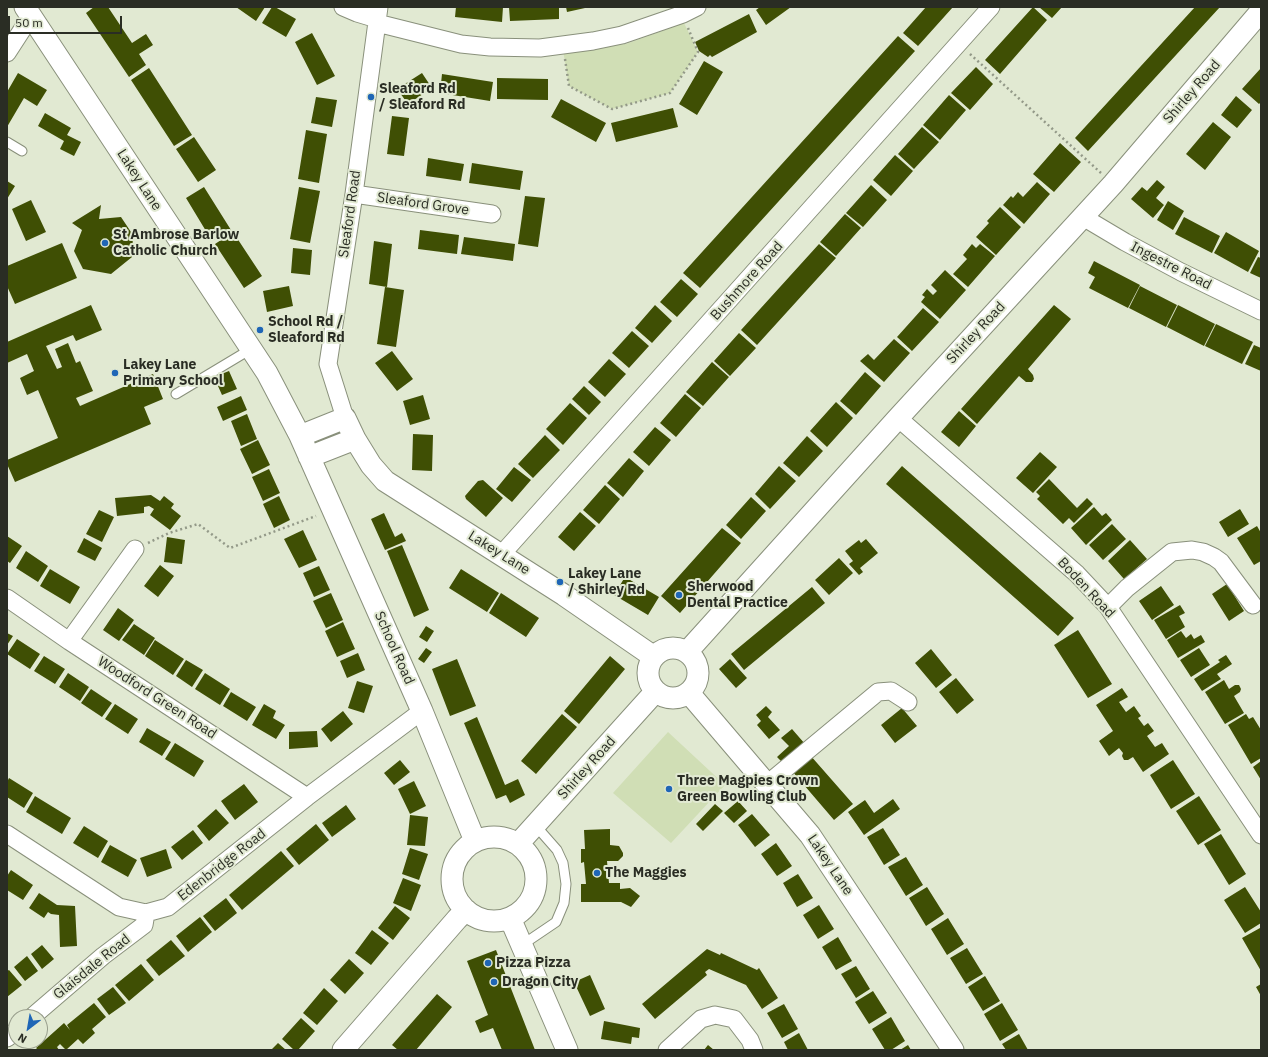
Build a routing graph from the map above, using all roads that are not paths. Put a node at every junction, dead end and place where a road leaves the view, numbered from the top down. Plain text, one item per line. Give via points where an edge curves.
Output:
1 (343, 7) edge
2 (991, 7) edge
3 (690, 11) edge
4 (1261, 11) edge
5 (28, 12) edge
6 (378, 16) edge
7 (7, 52) edge
8 (7, 142) edge
9 (22, 151) dead end
10 (354, 194) junction
11 (492, 214) dead end
12 (1083, 217) junction
13 (1261, 311) edge
14 (251, 349) junction
15 (176, 394) dead end
16 (345, 418) junction
17 (898, 418) junction
18 (300, 436) junction
19 (355, 439) junction
20 (309, 457) junction
21 (135, 549) road end
22 (501, 555) junction
23 (7, 598) edge
24 (1253, 605) dead end
25 (1108, 607) junction
26 (68, 641) junction
27 (687, 652) junction
28 (654, 656) junction
29 (655, 692) junction
30 (689, 693) junction
31 (908, 702) dead end
32 (422, 711) junction
33 (766, 785) junction
34 (307, 797) junction
35 (535, 825) junction
36 (1260, 832) edge
37 (7, 834) edge
38 (475, 842) junction
39 (518, 844) junction
40 (466, 910) junction
41 (146, 913) junction
42 (510, 918) junction
43 (522, 945) junction
44 (41, 1009) edge
45 (343, 1050) edge
46 (567, 1050) edge
47 (667, 1050) edge
48 (754, 1050) edge
49 (953, 1050) edge

1 - 6 street via 357,14
2 - 22 street, Bushmore Road
3 - 6 street via 622,35 540,48 461,44
4 - 12 street, Shirley Road
5 - 7 street
5 - 14 street, Lakey Lane
6 - 10 street, Sleaford Road
8 - 9 lane
10 - 11 street, Sleaford Grove
10 - 16 street, Sleaford Road via 328,364
12 - 13 street, Ingestre Road via 1181,272
12 - 17 street, Shirley Road
14 - 15 lane
14 - 18 street, Lakey Lane via 267,373
16 - 18 street
16 - 19 street, Lakey Lane
17 - 25 street, Boden Road via 1077,574
17 - 27 street, Shirley Road
18 - 20 street, Lakey Lane
19 - 20 street
19 - 22 street, Lakey Lane via 371,465 385,481
20 - 32 street, School Road
21 - 26 street
22 - 28 street, Lakey Lane
23 - 26 street, Woodford Green Road
24 - 25 street via 1222,562 1214,556 1192,550 1172,552 1127,588
25 - 36 street, Boden Road
26 - 34 street, Woodford Green Road
27 - 28 street via 673,648
27 - 30 street via 698,672 697,680
28 - 29 street via 647,670 650,686
29 - 30 street via 668,698 682,697
29 - 35 street, Shirley Road
30 - 33 street, Lakey Lane
31 - 33 street via 891,691 878,692
32 - 34 street, Edenbridge Road
32 - 38 street, School Road
33 - 49 street, Lakey Lane via 810,835
34 - 41 street, Edenbridge Road via 168,907
35 - 39 street, Shirley Road
35 - 43 lane via 557,850 563,863 566,884 564,903 556,922
37 - 41 street, Edenbridge Road via 119,907
38 - 39 street via 487,838 502,838
38 - 40 street via 460,854 454,867 452,881 454,892
39 - 42 street via 532,860 536,884 528,904
40 - 42 street via 488,920
40 - 45 street
41 - 44 street, Glaisdale Road via 144,925
42 - 43 street
43 - 46 street
47 - 48 street via 701,1019 715,1015 734,1019 750,1040

